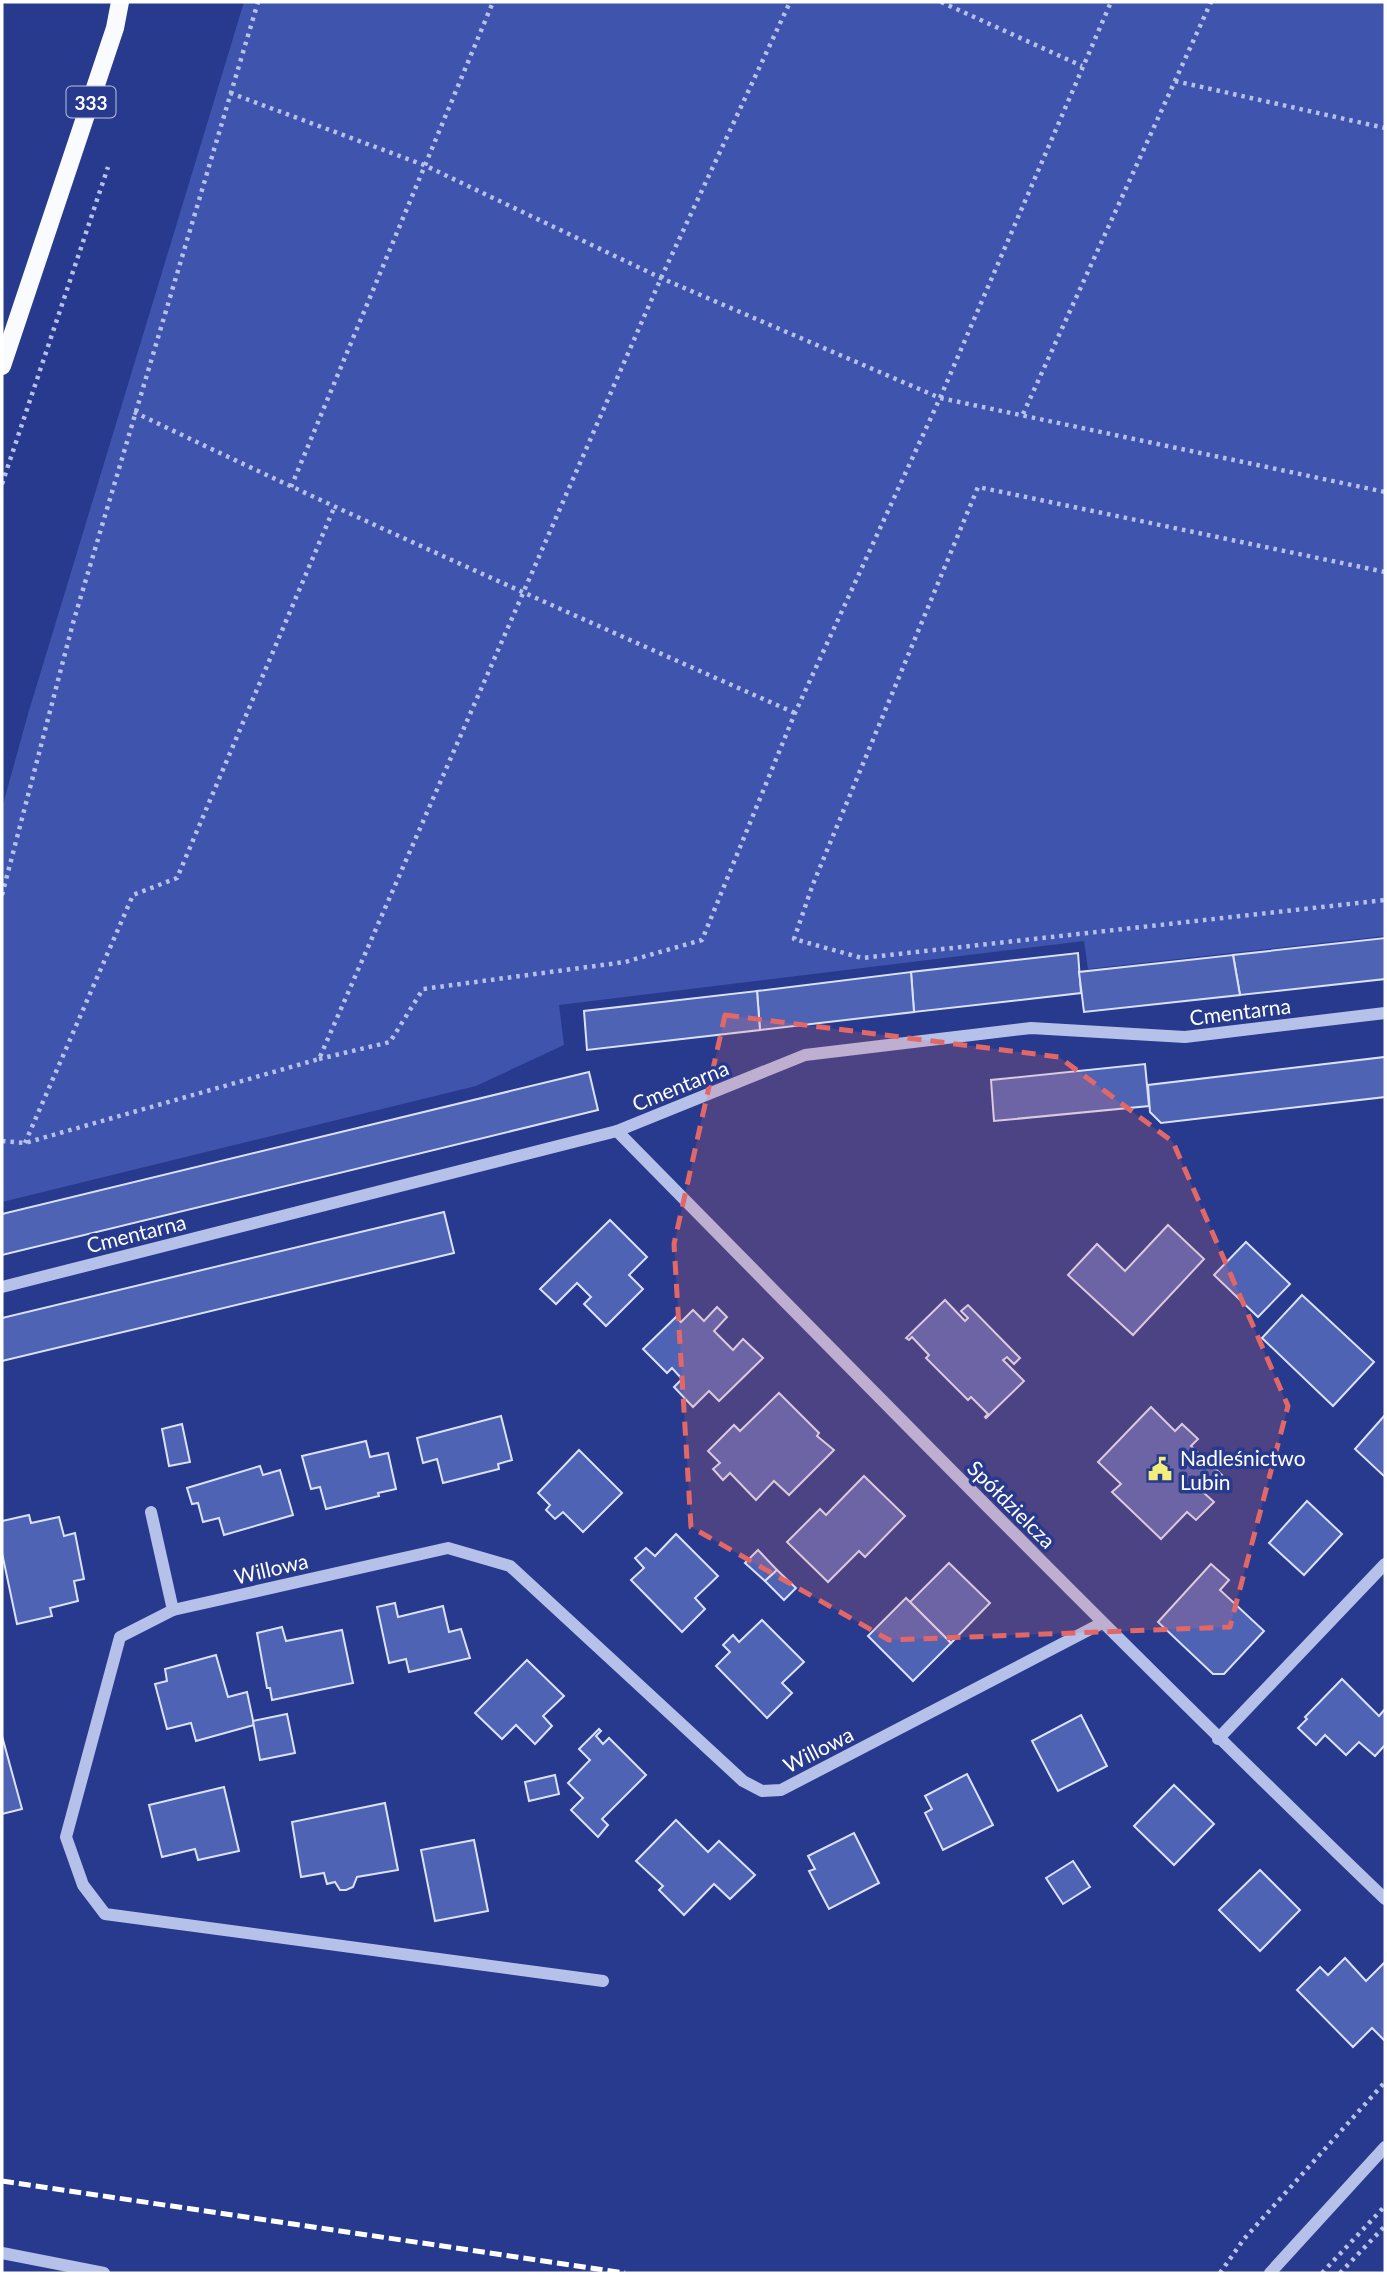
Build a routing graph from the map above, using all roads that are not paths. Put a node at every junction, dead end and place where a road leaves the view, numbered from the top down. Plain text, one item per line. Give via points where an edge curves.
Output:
1 (120, 2) edge
2 (2, 366) edge
3 (1385, 1013) edge
4 (617, 1131) junction
5 (2, 1287) edge
6 (151, 1511) dead end
7 (1385, 1564) edge
8 (173, 1611) junction
9 (1102, 1623) junction
10 (1218, 1739) junction
11 (1385, 1899) edge
12 (603, 1980) dead end
13 (1385, 2147) edge
14 (2, 2253) edge
15 (104, 2273) edge
16 (1270, 2273) edge

1 - 2 main road, 333
3 - 4 street, Cmentarna via 1185,1037 1031,1028 805,1055
4 - 5 street, Cmentarna
4 - 9 street, Spółdzielcza
6 - 8 street
7 - 10 street
8 - 9 street, Willowa via 448,1548 510,1566 743,1781 761,1791 781,1790
8 - 12 street, Willowa via 120,1637 65,1837 83,1885 105,1914
9 - 10 street, Spółdzielcza
10 - 11 street, Spółdzielcza
13 - 16 street
14 - 15 street

